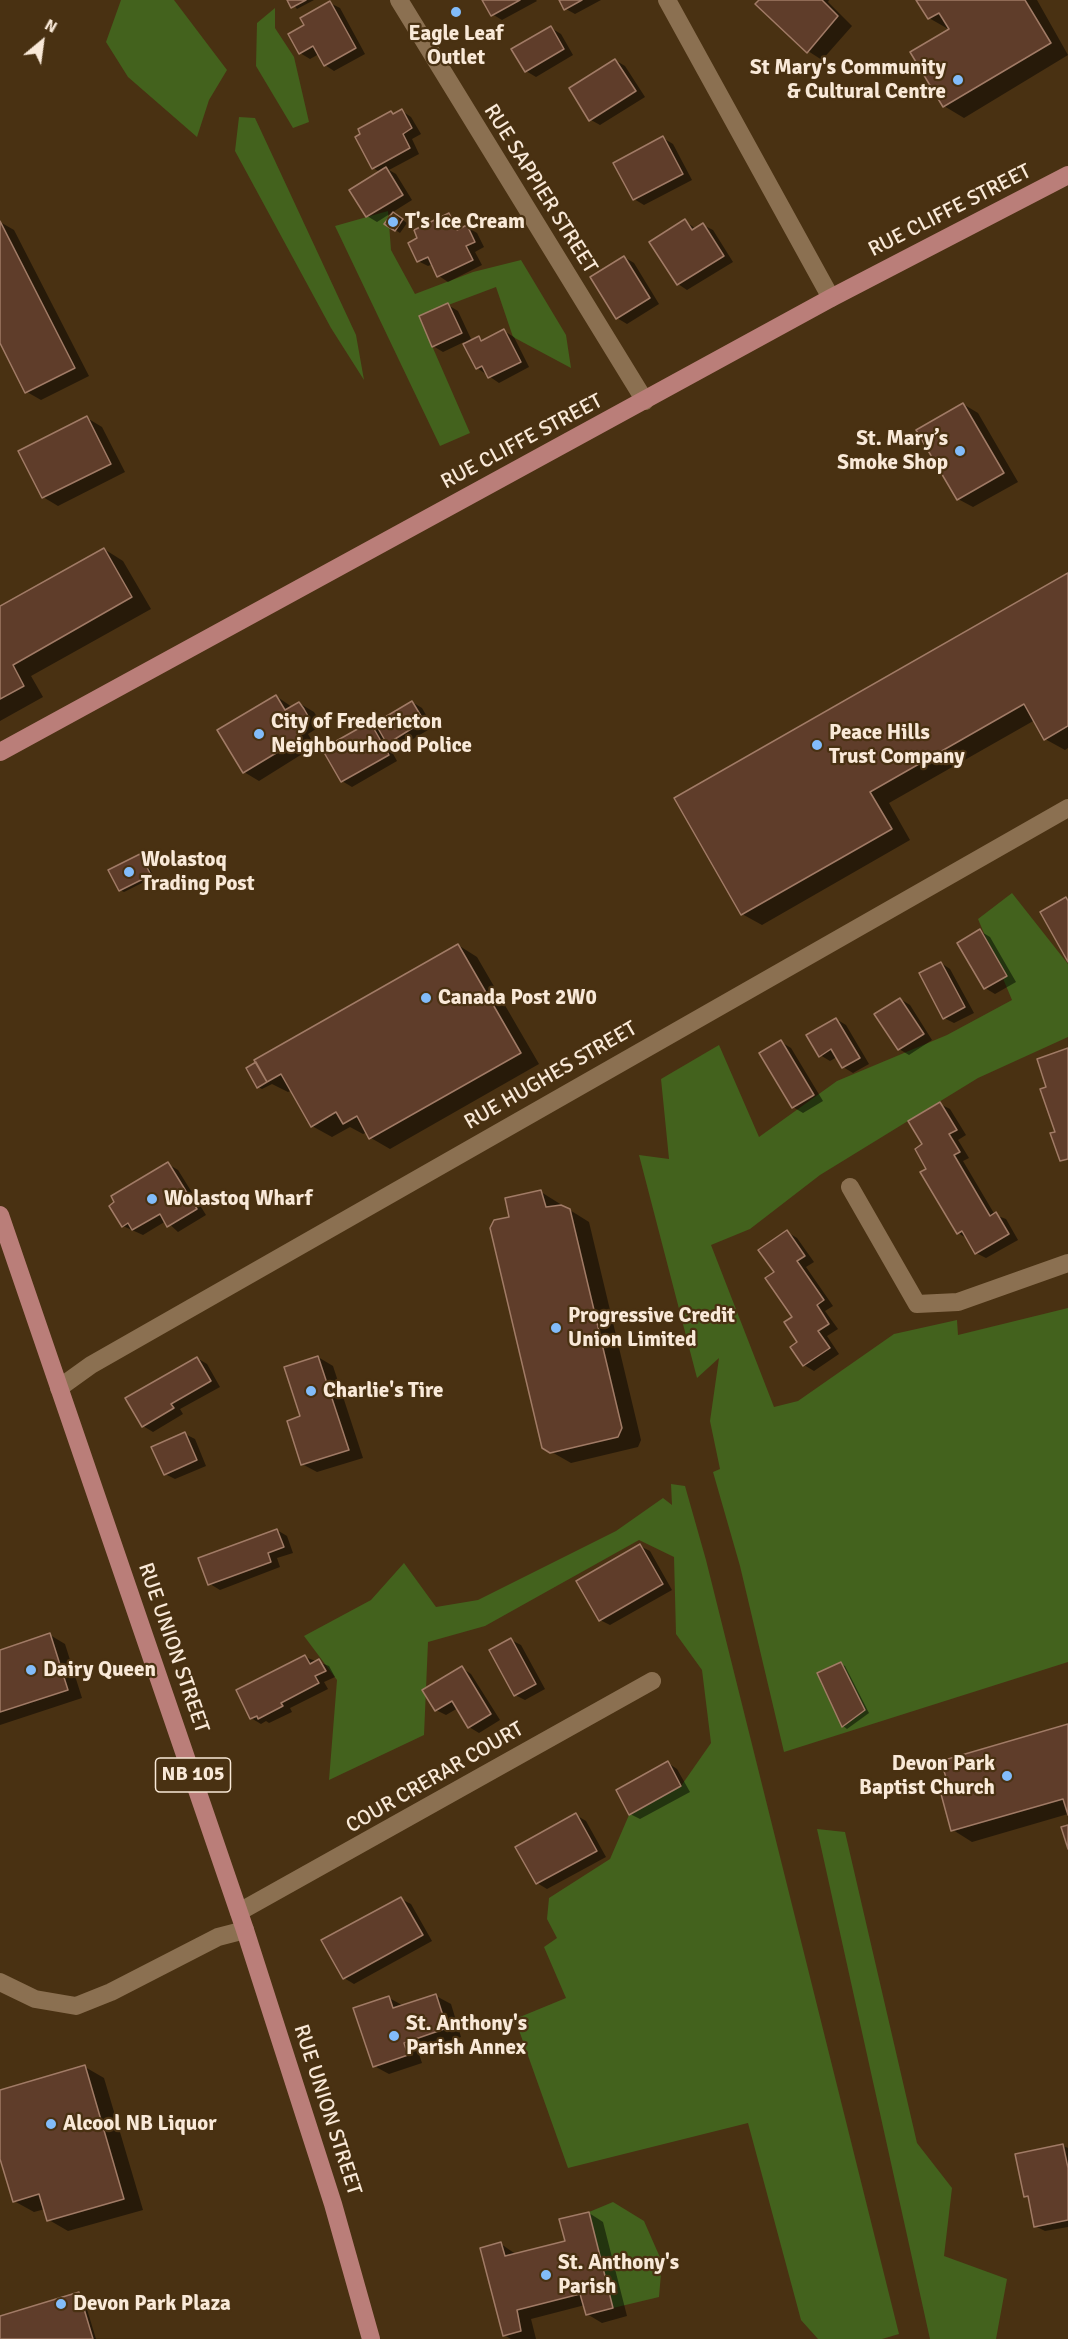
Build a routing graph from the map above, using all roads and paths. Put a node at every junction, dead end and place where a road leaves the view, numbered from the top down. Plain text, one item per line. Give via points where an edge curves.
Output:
1 (399, 0) edge
2 (667, 0) edge
3 (1066, 176) edge
4 (831, 298) junction
5 (645, 401) junction
6 (0, 752) edge
7 (1068, 808) edge
8 (850, 1187) dead end
9 (0, 1215) edge
10 (1068, 1263) edge
11 (59, 1388) junction
12 (652, 1681) dead end
13 (242, 1921) junction
14 (0, 1982) edge
15 (372, 2339) edge

1 - 5 street, RUE SAPPIER STREET
2 - 4 street
3 - 4 main road, RUE CLIFFE STREET
4 - 5 main road, RUE CLIFFE STREET
5 - 6 main road, RUE CLIFFE STREET
7 - 11 street, RUE HUGHES STREET via 297,1246 91,1365
8 - 10 street via 917,1304 958,1302
9 - 11 main road, RUE UNION STREET / NB 105
11 - 13 main road, RUE UNION STREET / NB 105
12 - 13 street, COUR CRERAR COURT
13 - 14 street, COUR CRERAR COURT via 111,1992 76,2006 35,1999
13 - 15 main road, RUE UNION STREET / NB 105

